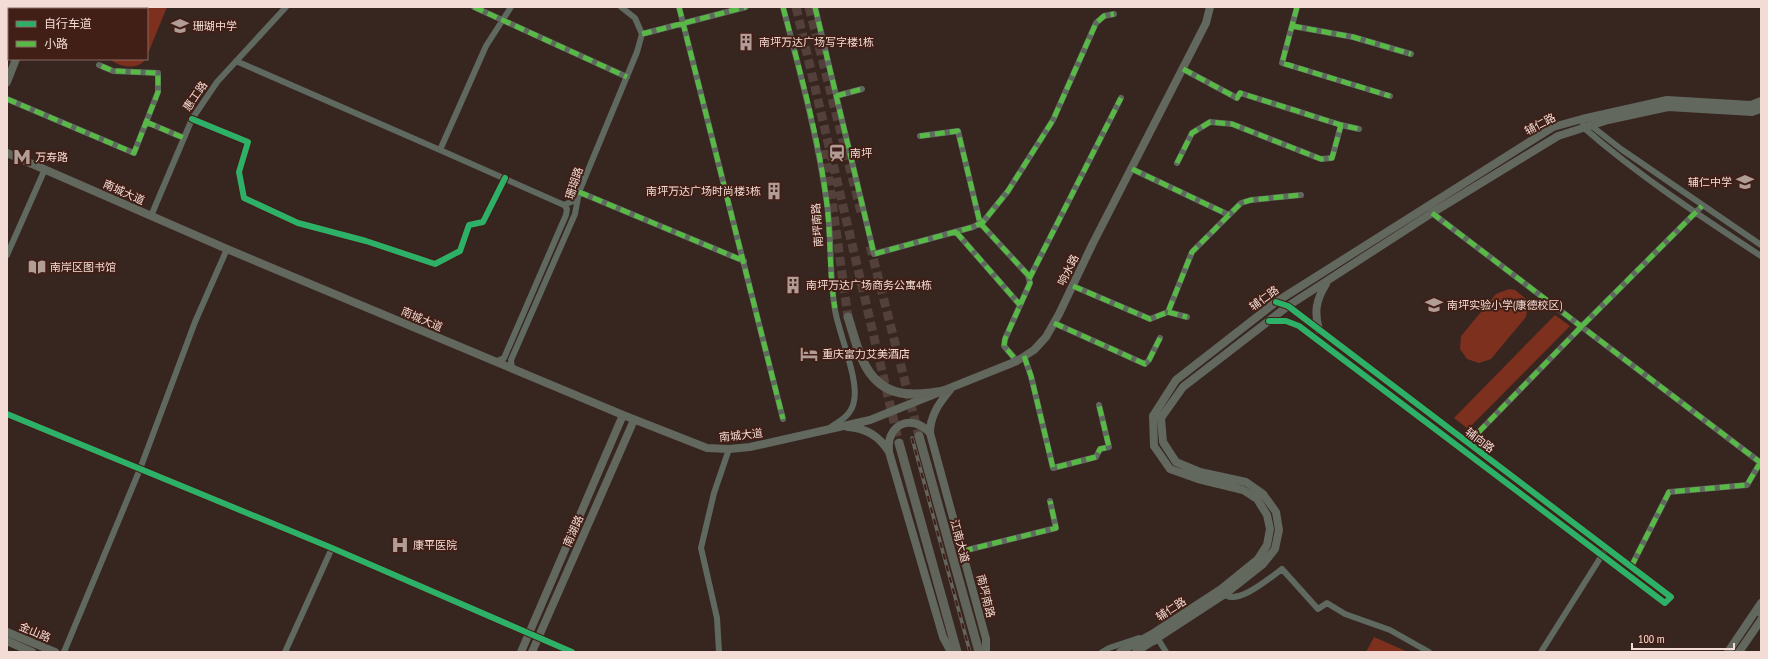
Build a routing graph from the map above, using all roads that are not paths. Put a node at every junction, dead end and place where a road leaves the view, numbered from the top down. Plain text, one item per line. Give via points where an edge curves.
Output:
1 (286, 7) edge
2 (474, 7) edge
3 (511, 7) edge
4 (621, 7) edge
5 (679, 7) edge
6 (746, 7) edge
7 (783, 7) edge
8 (815, 7) edge
9 (1210, 7) edge
10 (1214, 7) edge
11 (1297, 7) edge
12 (1114, 14) dead end
13 (503, 20) junction
14 (1206, 22) junction
15 (684, 24) junction
16 (1292, 26) junction
17 (642, 34) junction
18 (1411, 54) dead end
19 (16, 60) edge
20 (236, 61) junction
21 (99, 64) dead end
22 (1183, 69) junction
23 (627, 77) junction
24 (7, 82) edge
25 (862, 89) dead end
26 (836, 96) junction
27 (1390, 96) dead end
28 (1121, 98) dead end
29 (7, 99) edge
30 (1761, 102) edge
31 (1761, 110) edge
32 (192, 118) junction
33 (1582, 118) junction
34 (146, 122) junction
35 (1341, 125) junction
36 (1588, 127) junction
37 (1359, 130) dead end
38 (920, 136) dead end
39 (184, 138) junction
40 (440, 150) junction
41 (7, 153) edge
42 (1177, 163) dead end
43 (44, 169) junction
44 (1132, 169) junction
45 (505, 178) junction
46 (579, 192) junction
47 (1301, 195) dead end
48 (564, 205) junction
49 (1702, 206) junction
50 (1432, 213) junction
51 (1696, 213) junction
52 (1229, 215) junction
53 (151, 216) junction
54 (980, 224) junction
55 (956, 232) junction
56 (1761, 245) edge
57 (227, 249) junction
58 (7, 255) edge
59 (1761, 256) edge
60 (744, 261) junction
61 (1029, 279) junction
62 (1328, 281) junction
63 (1072, 286) junction
64 (1276, 302) junction
65 (1020, 305) junction
66 (1288, 306) junction
67 (1168, 312) junction
68 (848, 317) tunnel mouth
69 (1187, 317) dead end
70 (1269, 320) junction
71 (1054, 323) junction
72 (1582, 327) junction
73 (1319, 330) junction
74 (1160, 338) dead end
75 (1024, 356) junction
76 (1017, 361) junction
77 (495, 362) junction
78 (512, 369) junction
79 (950, 389) junction
80 (1099, 405) dead end
81 (7, 414) edge
82 (623, 416) junction
83 (783, 419) dead end
84 (634, 420) junction
85 (839, 427) junction
86 (827, 430) junction
87 (930, 433) junction
88 (919, 436) tunnel mouth
89 (899, 443) tunnel mouth
90 (1468, 443) junction
91 (729, 449) junction
92 (889, 452) junction
93 (1761, 463) edge
94 (140, 469) junction
95 (1050, 501) dead end
96 (332, 548) junction
97 (1607, 548) junction
98 (963, 551) junction
99 (1602, 555) junction
100 (1631, 567) junction
101 (1223, 591) junction
102 (1761, 603) edge
103 (1758, 613) edge
104 (1761, 620) edge
105 (7, 632) edge
106 (528, 634) junction
107 (1155, 636) junction
108 (538, 638) junction
109 (7, 641) edge
110 (32, 652) edge
111 (55, 652) edge
112 (64, 652) edge
113 (285, 652) edge
114 (521, 652) edge
115 (532, 652) edge
116 (572, 652) edge
117 (719, 652) edge
118 (951, 652) edge
119 (957, 652) edge
120 (979, 652) edge
121 (986, 652) edge
122 (1102, 652) edge
123 (1120, 652) edge
124 (1136, 652) edge
125 (1143, 652) edge
126 (1166, 652) edge
127 (1429, 652) edge
128 (1541, 652) edge
129 (1728, 652) edge
130 (1739, 652) edge

1 - 20 street, 惠工路
2 - 13 street
3 - 13 street
4 - 17 street via 635,18
5 - 15 street
6 - 15 street
7 - 86 street, 南坪南路 via 818,151 827,206 832,289 855,393 854,402 847,416
8 - 26 street
9 - 14 main road, 响水路
10 - 14 main road
11 - 16 street
12 - 54 street via 1104,16 1096,23 1053,120 1008,191
13 - 23 street
13 - 40 street via 486,46
14 - 22 main road, 响水路
15 - 17 street
15 - 60 street
16 - 18 street via 1353,37
16 - 27 street via 1282,63
17 - 23 street, 珊瑚路
19 - 24 main road
20 - 32 street, 惠工路 via 217,82
20 - 40 street
21 - 34 street via 113,70 158,73 158,92
22 - 35 street via 1237,98 1240,93
22 - 44 main road, 响水路
23 - 46 street, 珊瑚路
25 - 26 street
26 - 55 street via 874,254
28 - 61 street
29 - 34 street via 134,153
30 - 33 main road, 辅仁路 via 1751,105 1668,100
31 - 36 main road, 辅仁路 via 1752,112 1668,107
32 - 39 street, 惠工路
32 - 45 street via 248,142 239,172 244,198 298,223 366,241 435,264 460,250 469,225 482,222
33 - 36 street
33 - 64 main road, 辅仁路 via 1553,127
34 - 39 street
35 - 37 street
35 - 42 street via 1332,158 1322,159 1232,124 1210,122 1192,133
36 - 49 street
36 - 50 main road, 辅仁路 via 1558,136
36 - 51 street via 1615,155
38 - 54 street via 958,131
39 - 53 street, 惠工路
40 - 45 street
41 - 43 main road, 南城大道
43 - 53 main road, 南城大道
43 - 58 street
44 - 52 street
44 - 63 main road, 响水路
45 - 48 street
46 - 48 street via 573,201
46 - 60 street
46 - 78 street, 珊瑚路 via 575,214 511,360
47 - 52 street via 1246,201
48 - 77 street via 567,209 566,215 504,358
49 - 51 street
49 - 56 street
50 - 62 main road, 辅仁路
50 - 72 street
51 - 59 street
51 - 72 street
52 - 67 street via 1192,252
53 - 57 main road, 南城大道
54 - 55 street
54 - 61 street
55 - 65 street
57 - 77 main road, 南城大道
57 - 94 street via 195,322
60 - 83 street
61 - 65 street via 1030,283
62 - 66 main road, 辅仁路
62 - 73 main road via 1316,303
63 - 67 street via 1150,319
63 - 71 main road, 响水路
64 - 66 street, 辅向路
64 - 101 main road, 辅仁路 via 1176,380 1152,416 1154,446 1170,469 1243,490 1257,499 1267,515 1270,529 1267,545 1258,559
65 - 76 street via 1004,346
66 - 70 main road, 辅仁路
66 - 73 street, 辅向路
67 - 69 street
68 - 79 highway via 862,361 871,376 882,386 895,392 915,395
70 - 99 street, 辅向路 via 1286,321 1299,326
70 - 101 main road, 辅仁路 via 1183,387 1161,418 1163,442 1176,462 1200,472 1246,482 1263,494 1276,512 1279,530 1274,549 1264,564
71 - 74 street via 1145,364
71 - 75 main road, 响水路 via 1046,337
72 - 90 street
72 - 93 street
73 - 90 street, 辅向路
75 - 76 main road, 响水路
75 - 80 street via 1053,468 1096,457 1100,449 1109,447
76 - 79 main road, 响水路
77 - 78 main road, 南城大道
78 - 82 main road, 南城大道
79 - 85 main road, 响水路 via 870,420
79 - 87 main road, 南坪南路 via 934,413
81 - 94 street
82 - 84 main road, 南城大道
82 - 106 main road
84 - 91 main road, 南城大道 via 707,448
84 - 108 main road, 南湖路
85 - 86 main road, 南城大道
85 - 92 main road via 854,428 873,435
86 - 91 main road, 南城大道 via 750,447
87 - 92 main road via 919,424 904,423 890,434
87 - 98 main road, 南坪南路
88 - 120 highway, 江南大道
89 - 119 highway
90 - 97 street, 辅向路
91 - 117 street via 714,492 701,548 717,618
92 - 118 main road via 943,637
93 - 100 street via 1747,485 1669,492
94 - 96 street
94 - 112 street
95 - 98 street via 1056,528
96 - 106 street
96 - 113 street
97 - 99 street
97 - 100 street, 辅向路
98 - 121 main road, 南坪南路 via 986,639
99 - 100 street, 辅向路 via 1665,603 1671,597
99 - 128 street
101 - 107 main road, 辅仁路
101 - 127 street via 1233,597 1244,595 1282,569 1318,609 1327,603 1344,614 1390,630
102 - 103 main road
103 - 129 main road
104 - 130 main road
105 - 111 main road, 金山路
106 - 108 street
106 - 114 main road
107 - 122 street
107 - 123 main road, 辅仁路
107 - 124 main road, 辅仁路
107 - 125 street
107 - 126 street
108 - 115 main road, 南湖路
108 - 116 street
109 - 110 main road, 金山路

